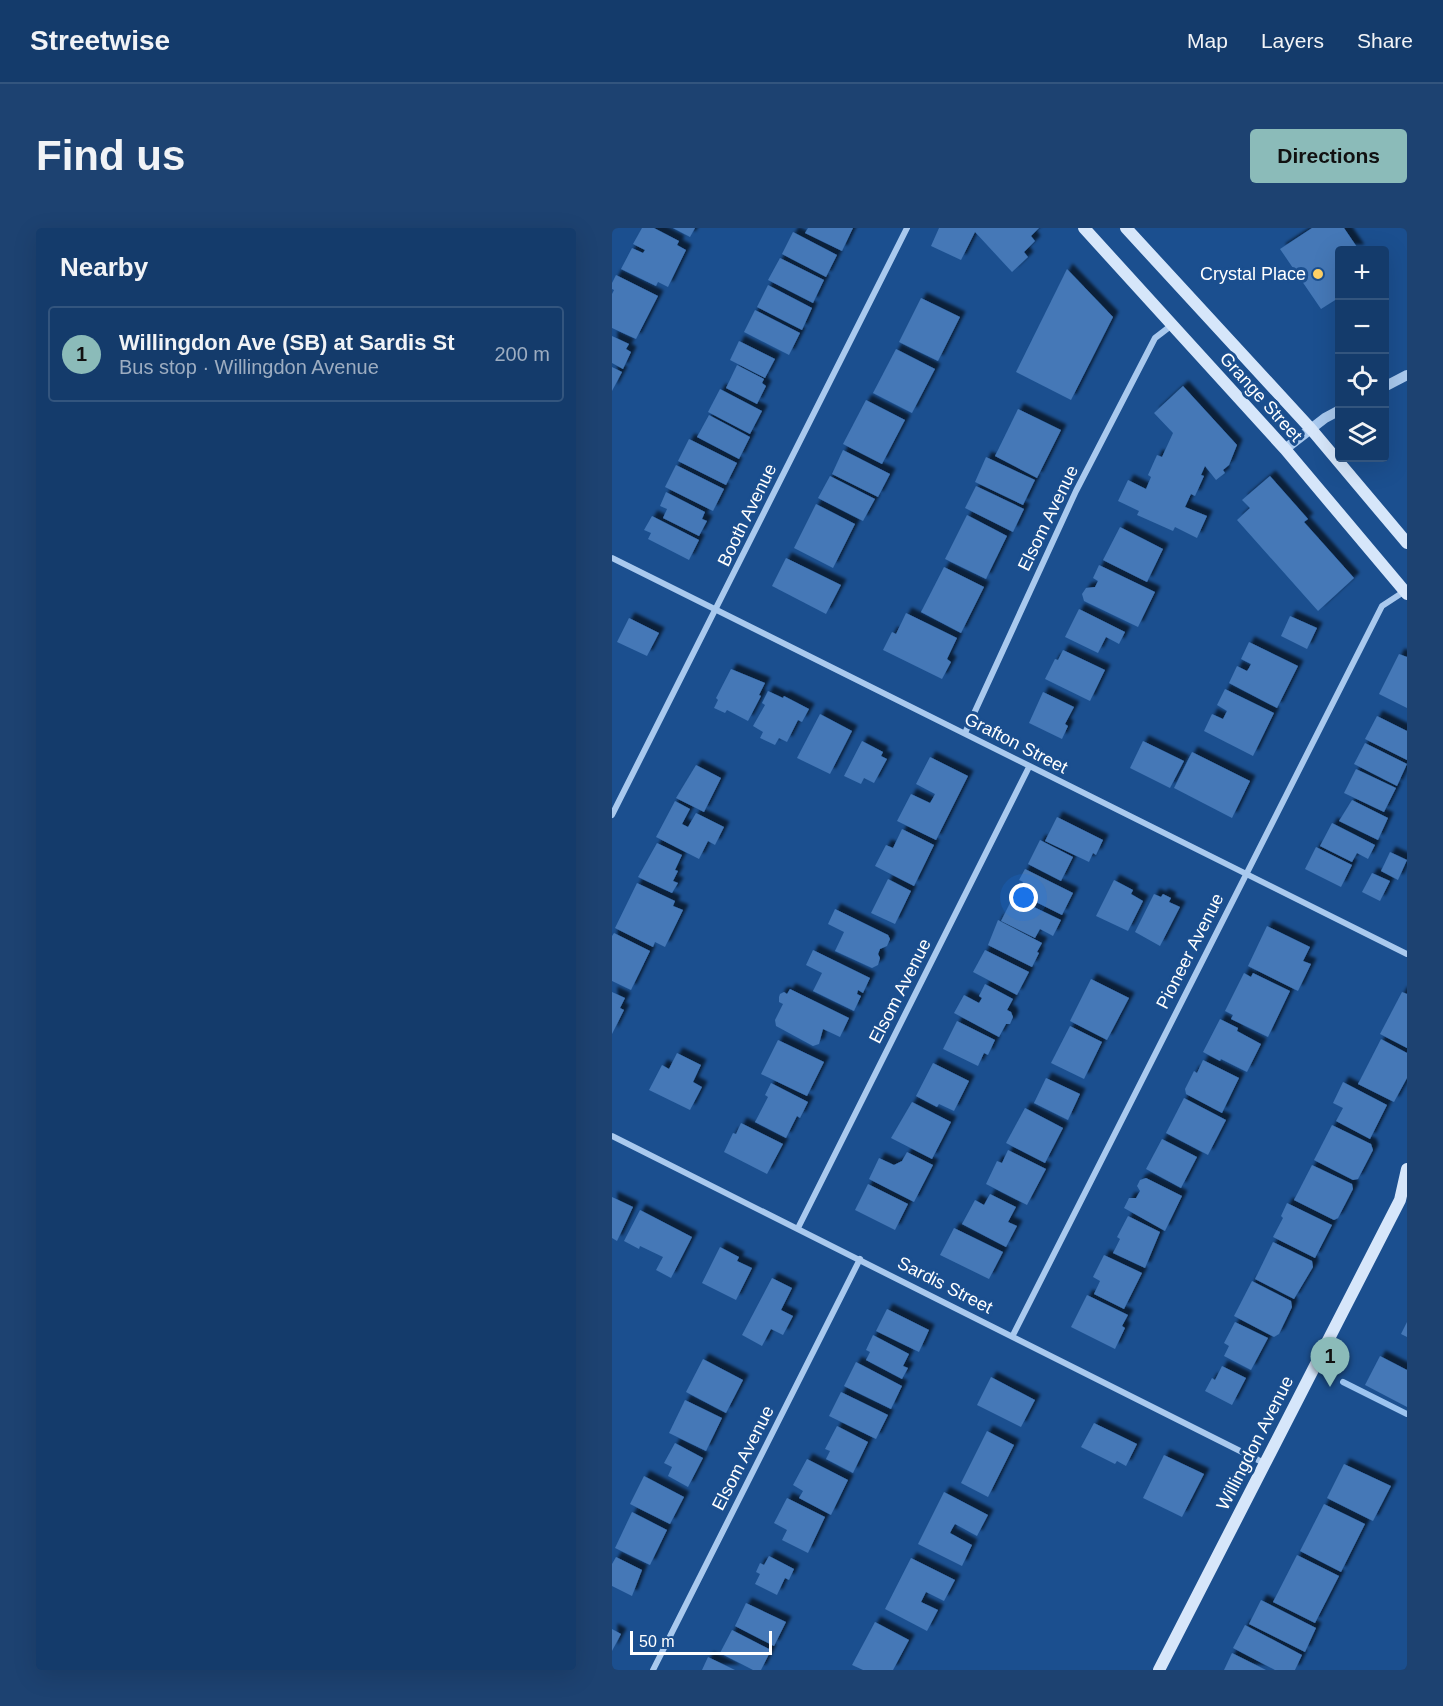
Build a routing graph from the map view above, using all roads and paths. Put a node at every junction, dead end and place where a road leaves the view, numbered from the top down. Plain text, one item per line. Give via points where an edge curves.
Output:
1 (907, 228) edge
2 (1084, 228) edge
3 (1126, 228) edge
4 (1172, 325) junction
5 (1407, 375) edge
6 (1389, 384) edge
7 (1335, 413) edge
8 (1311, 429) junction
9 (1285, 449) junction
10 (1407, 543) edge
11 (612, 558) edge
12 (1406, 593) edge
13 (716, 609) junction
14 (965, 734) junction
15 (1029, 767) junction
16 (612, 815) edge
17 (1245, 874) junction
18 (1407, 954) edge
19 (612, 1136) edge
20 (1407, 1169) edge
21 (1403, 1197) edge
22 (798, 1228) junction
23 (860, 1259) junction
24 (1013, 1335) junction
25 (1264, 1463) junction
26 (653, 1670) edge
27 (1159, 1670) edge

1 - 13 street, Booth Avenue
2 - 4 main road, Grange Street
3 - 8 main road, Grange Street
4 - 9 main road, Grange Street
4 - 14 street, Elsom Avenue via 1155,338 1076,491
5 - 6 street
7 - 8 street
8 - 9 street
8 - 10 main road, Grange Street
9 - 12 main road, Grange Street
11 - 13 street, Grafton Street
12 - 17 street, Pioneer Avenue via 1382,606
13 - 14 street, Grafton Street
13 - 16 street, Booth Avenue
14 - 15 street, Grafton Street
15 - 17 street, Grafton Street
15 - 22 street, Elsom Avenue
17 - 18 street, Grafton Street
17 - 24 street, Pioneer Avenue
19 - 22 street, Sardis Street
20 - 21 main road, Willingdon Avenue
21 - 25 main road, Willingdon Avenue
22 - 23 street, Sardis Street
23 - 24 street, Sardis Street
23 - 26 street, Elsom Avenue
24 - 25 street, Sardis Street
25 - 27 main road, Willingdon Avenue

